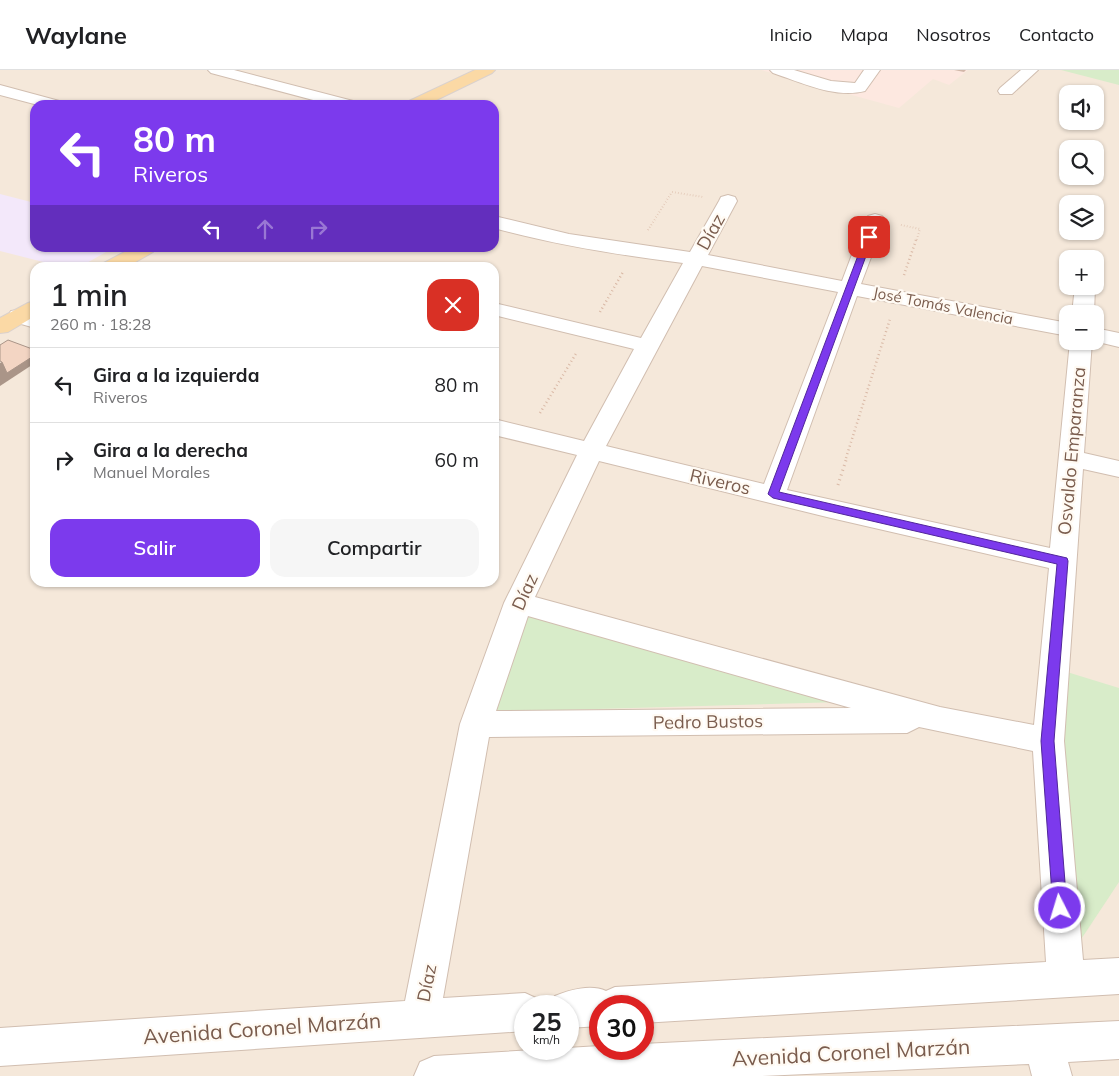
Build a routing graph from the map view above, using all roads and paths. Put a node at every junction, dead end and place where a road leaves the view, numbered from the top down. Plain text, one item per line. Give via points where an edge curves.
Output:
1 (216, 70) edge
2 (487, 70) edge
3 (778, 70) edge
4 (872, 70) edge
5 (1030, 70) edge
6 (0, 90) edge
7 (1006, 90) dead end
8 (38, 100) edge
9 (332, 100) edge
10 (424, 100) edge
11 (728, 201) joint
12 (875, 220) joint
13 (499, 224) edge
14 (634, 251) junction
15 (139, 252) edge
16 (696, 259) junction
17 (120, 262) edge
18 (850, 288) junction
19 (896, 296) junction
20 (499, 310) edge
21 (30, 315) edge
22 (0, 327) edge
23 (1059, 328) edge
24 (589, 332) junction
25 (1104, 337) edge
26 (1119, 340) edge
27 (647, 346) junction
28 (1080, 350) edge
29 (499, 428) edge
30 (526, 435) junction
31 (591, 451) junction
32 (1072, 458) junction
33 (1119, 469) edge
34 (773, 494) junction
35 (830, 509) junction
36 (1063, 561) junction
37 (518, 603) junction
38 (940, 720) junction
39 (476, 724) junction
40 (1048, 741) junction
41 (1119, 976) edge
42 (1066, 979) junction
43 (654, 1004) edge
44 (514, 1013) edge
45 (420, 1018) junction
46 (1119, 1040) edge
47 (0, 1047) edge
48 (1048, 1060) edge
49 (771, 1066) edge
50 (434, 1076) edge

1 - 9 street
2 - 10 main road
3 - 4 street via 830,86 859,88
5 - 7 street
6 - 8 street
11 - 14 path via 672,192
11 - 16 street, Díaz
12 - 18 street
12 - 19 path via 920,229
13 - 14 street, José Tomás Valencia
14 - 16 street, José Tomás Valencia
14 - 24 path
15 - 17 main road
16 - 18 street, José Tomás Valencia
16 - 27 street, Díaz
18 - 19 street, José Tomás Valencia
18 - 34 street
19 - 23 street, José Tomás Valencia
19 - 35 path
20 - 24 street
21 - 22 main road
24 - 27 street
24 - 30 path
25 - 26 street
27 - 31 street, Díaz
28 - 32 street, Osvaldo Emparanza
29 - 30 street, Riveros
30 - 31 street, Riveros
31 - 34 street, Riveros
31 - 37 street, Díaz
32 - 33 street
32 - 36 street, Osvaldo Emparanza
34 - 35 street, Riveros
35 - 36 street, Riveros
36 - 40 street, Osvaldo Emparanza
37 - 38 street
37 - 39 street, Díaz
38 - 39 street, Pedro Bustos
38 - 40 street
39 - 45 street, Díaz
40 - 42 street, Osvaldo Emparanza
41 - 42 street
42 - 43 street
44 - 45 street, Avenida Coronel Marzán
45 - 47 street, Avenida Coronel Marzán
46 - 48 street, Avenida Coronel Marzán
48 - 49 street, Avenida Coronel Marzán
49 - 50 street, Avenida Coronel Marzán

